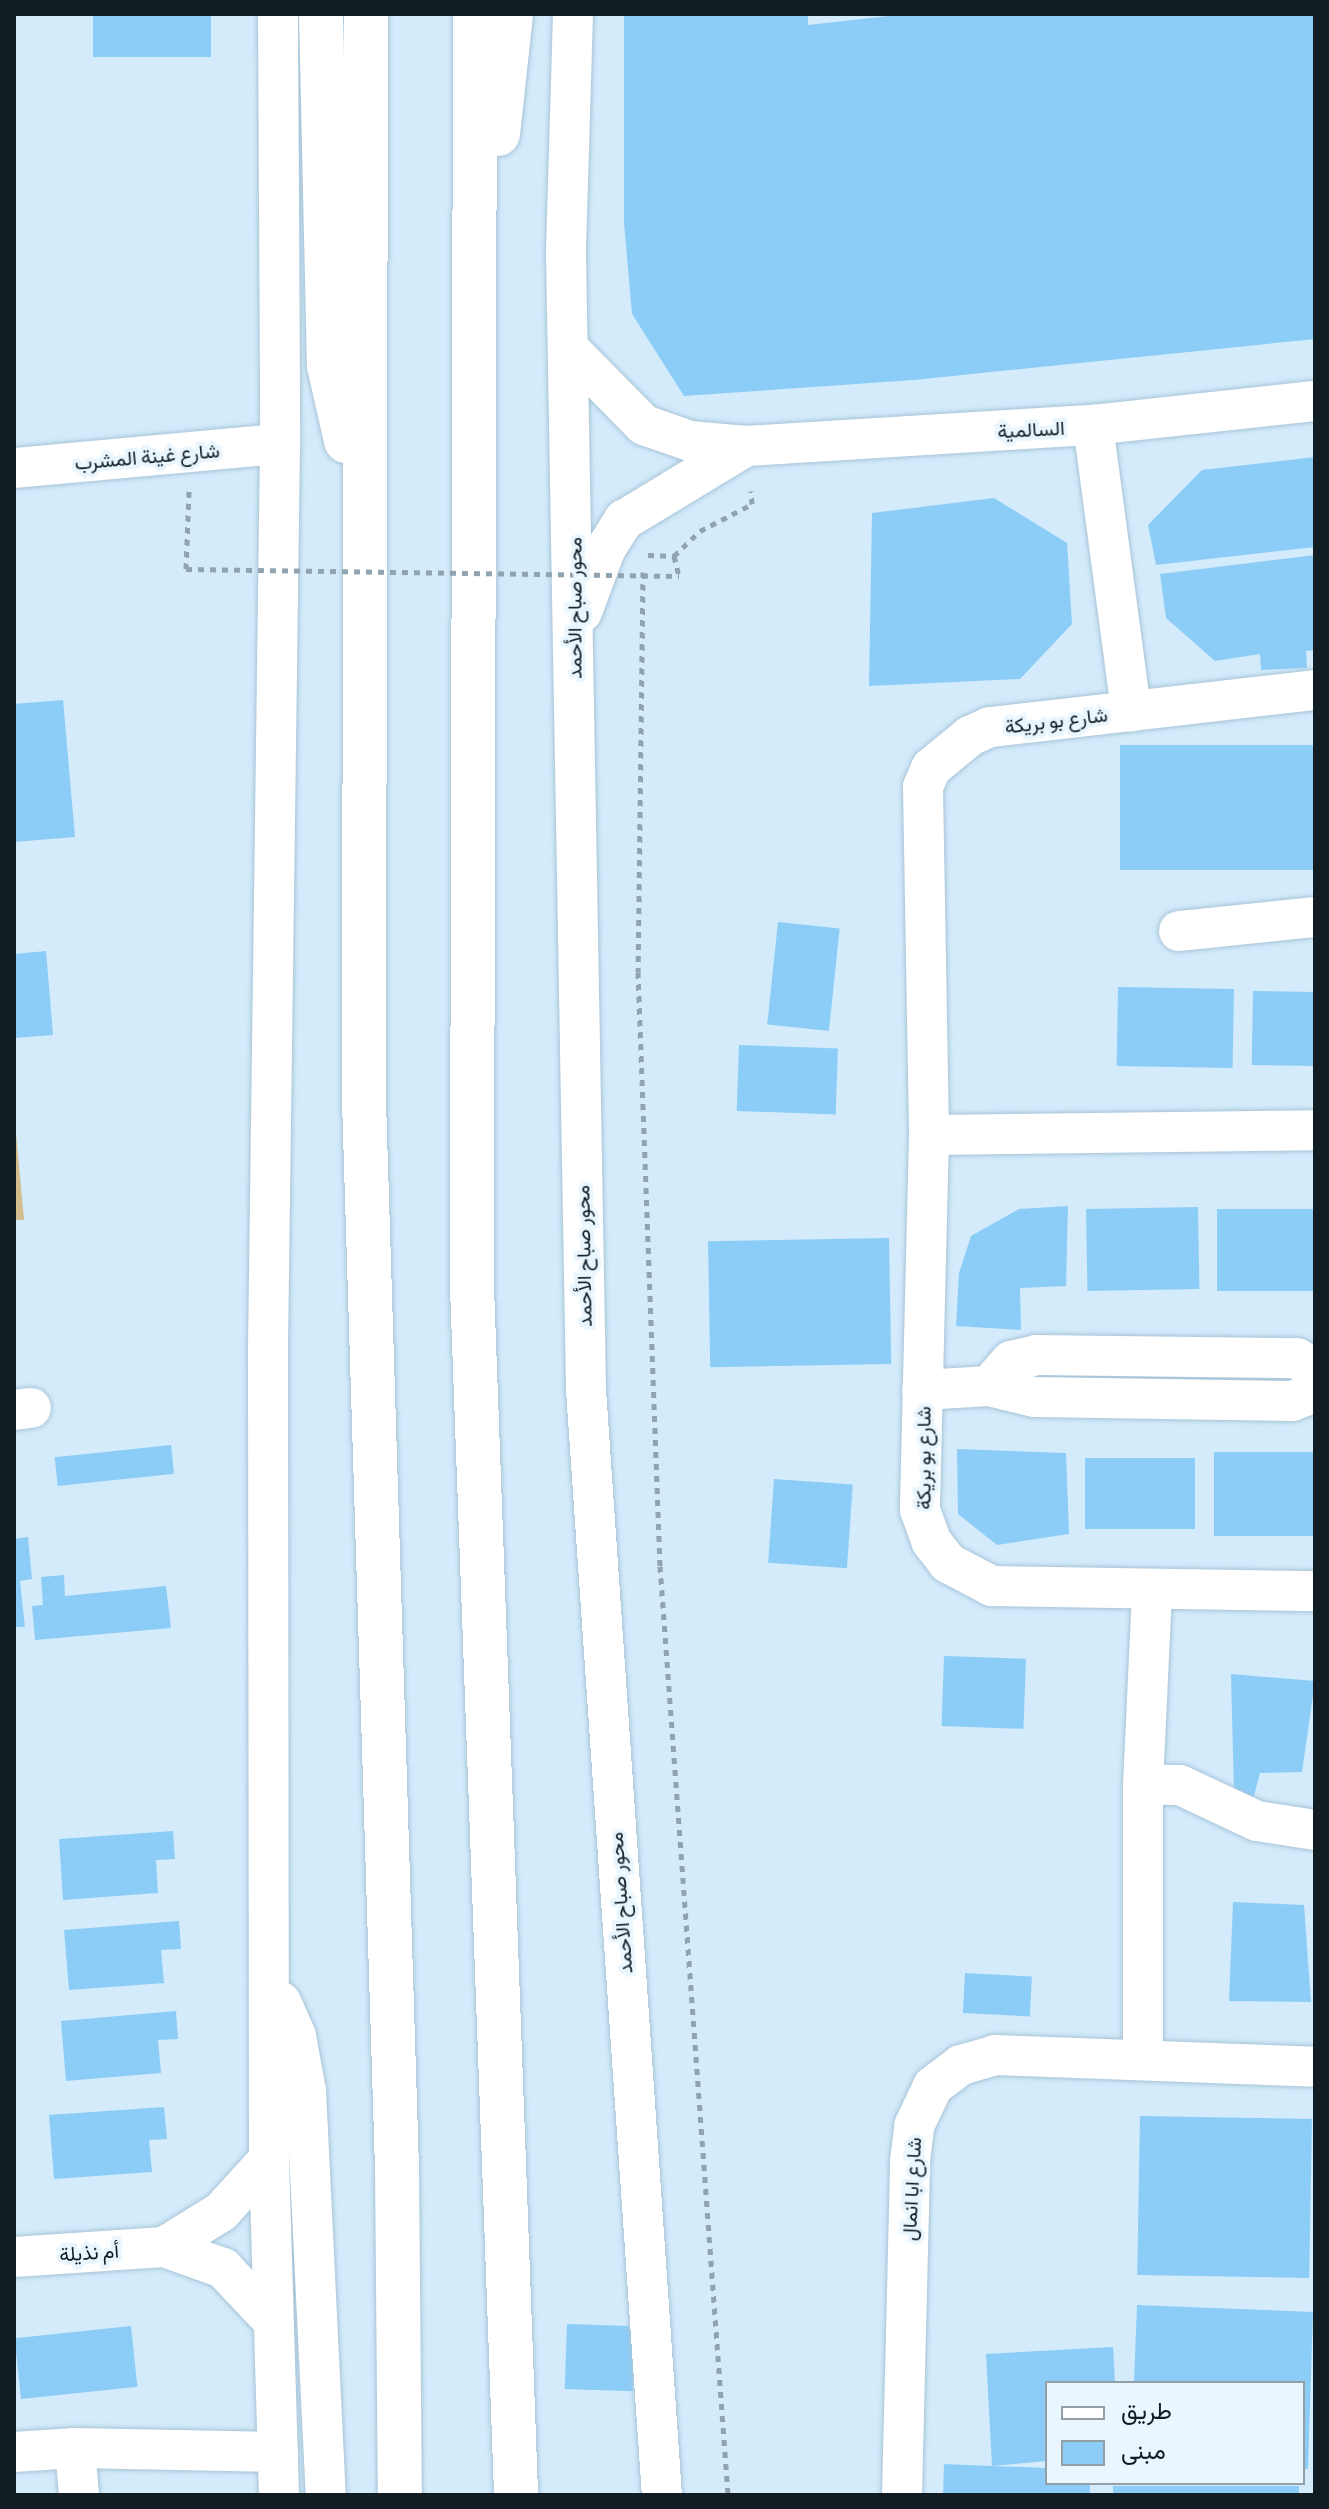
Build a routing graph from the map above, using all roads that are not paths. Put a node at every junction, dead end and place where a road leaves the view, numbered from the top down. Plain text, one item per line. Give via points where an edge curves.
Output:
1 (278, 14) edge
2 (321, 14) edge
3 (366, 14) edge
4 (475, 14) edge
5 (511, 14) edge
6 (573, 14) edge
7 (474, 242) junction
8 (570, 350) junction
9 (1315, 401) edge
10 (1093, 425) junction
11 (280, 444) junction
12 (746, 446) junction
13 (14, 468) edge
14 (363, 514) junction
15 (573, 639) junction
16 (1315, 690) edge
17 (1131, 711) junction
18 (1315, 917) edge
19 (1179, 931) dead end
20 (1315, 1130) edge
21 (929, 1135) junction
22 (1160, 1356) junction
23 (1315, 1370) edge
24 (989, 1386) junction
25 (922, 1390) junction
26 (1315, 1392) edge
27 (1160, 1399) junction
28 (1152, 1590) junction
29 (1315, 1591) edge
30 (1143, 1784) junction
31 (1315, 1830) edge
32 (273, 1984) junction
33 (1143, 2057) junction
34 (1315, 2067) edge
35 (269, 2159) junction
36 (164, 2247) junction
37 (14, 2257) edge
38 (273, 2321) junction
39 (75, 2448) junction
40 (14, 2452) edge
41 (278, 2452) junction
42 (79, 2495) edge
43 (279, 2495) edge
44 (326, 2495) edge
45 (400, 2495) edge
46 (516, 2495) edge
47 (662, 2495) edge
48 (902, 2495) edge

1 - 11 street
2 - 14 highway via 329,366
3 - 14 highway
4 - 7 highway
5 - 7 highway via 503,109
6 - 8 street, محور صباح الأحمد via 566,254
7 - 46 highway via 472,1287
8 - 12 street, السالمية via 644,425 690,441
8 - 15 street, محور صباح الأحمد
9 - 10 street, السالمية
10 - 12 street, السالمية
10 - 17 street, شارع بو بريكة
11 - 13 street, شارع غينة المشرب
11 - 32 street via 268,1352
12 - 15 street, السالمية via 624,520 605,550
14 - 45 highway via 364,1101 397,2168
15 - 47 street, محور صباح الأحمد via 586,1390
16 - 17 street, شارع بو بريكة
17 - 21 street, شارع بو بريكة via 990,727 970,736 931,768 923,787
18 - 19 street
20 - 21 street
21 - 25 street, شارع بو بريكة
22 - 23 street via 1297,1358
22 - 24 street via 1036,1355 1011,1361
22 - 27 street
24 - 25 street
24 - 27 street via 1034,1397
25 - 28 street, شارع بو بريكة via 920,1510 931,1541 948,1563 992,1586
26 - 27 street via 1292,1401
28 - 29 street, شارع بو بريكة
28 - 30 street
30 - 31 street via 1180,1785 1257,1821
30 - 33 street
32 - 35 street
32 - 44 street via 296,2036 306,2091
33 - 34 street, شارع ابا انمال
33 - 48 street, شارع ابا انمال via 995,2055 961,2065 933,2086 914,2126 910,2161
35 - 36 street, أم نذيلة via 221,2212
35 - 38 street
36 - 37 street, أم نذيلة
36 - 38 street, أم نذيلة via 223,2268
38 - 41 street
39 - 40 street
39 - 41 street
39 - 42 street
41 - 43 street

